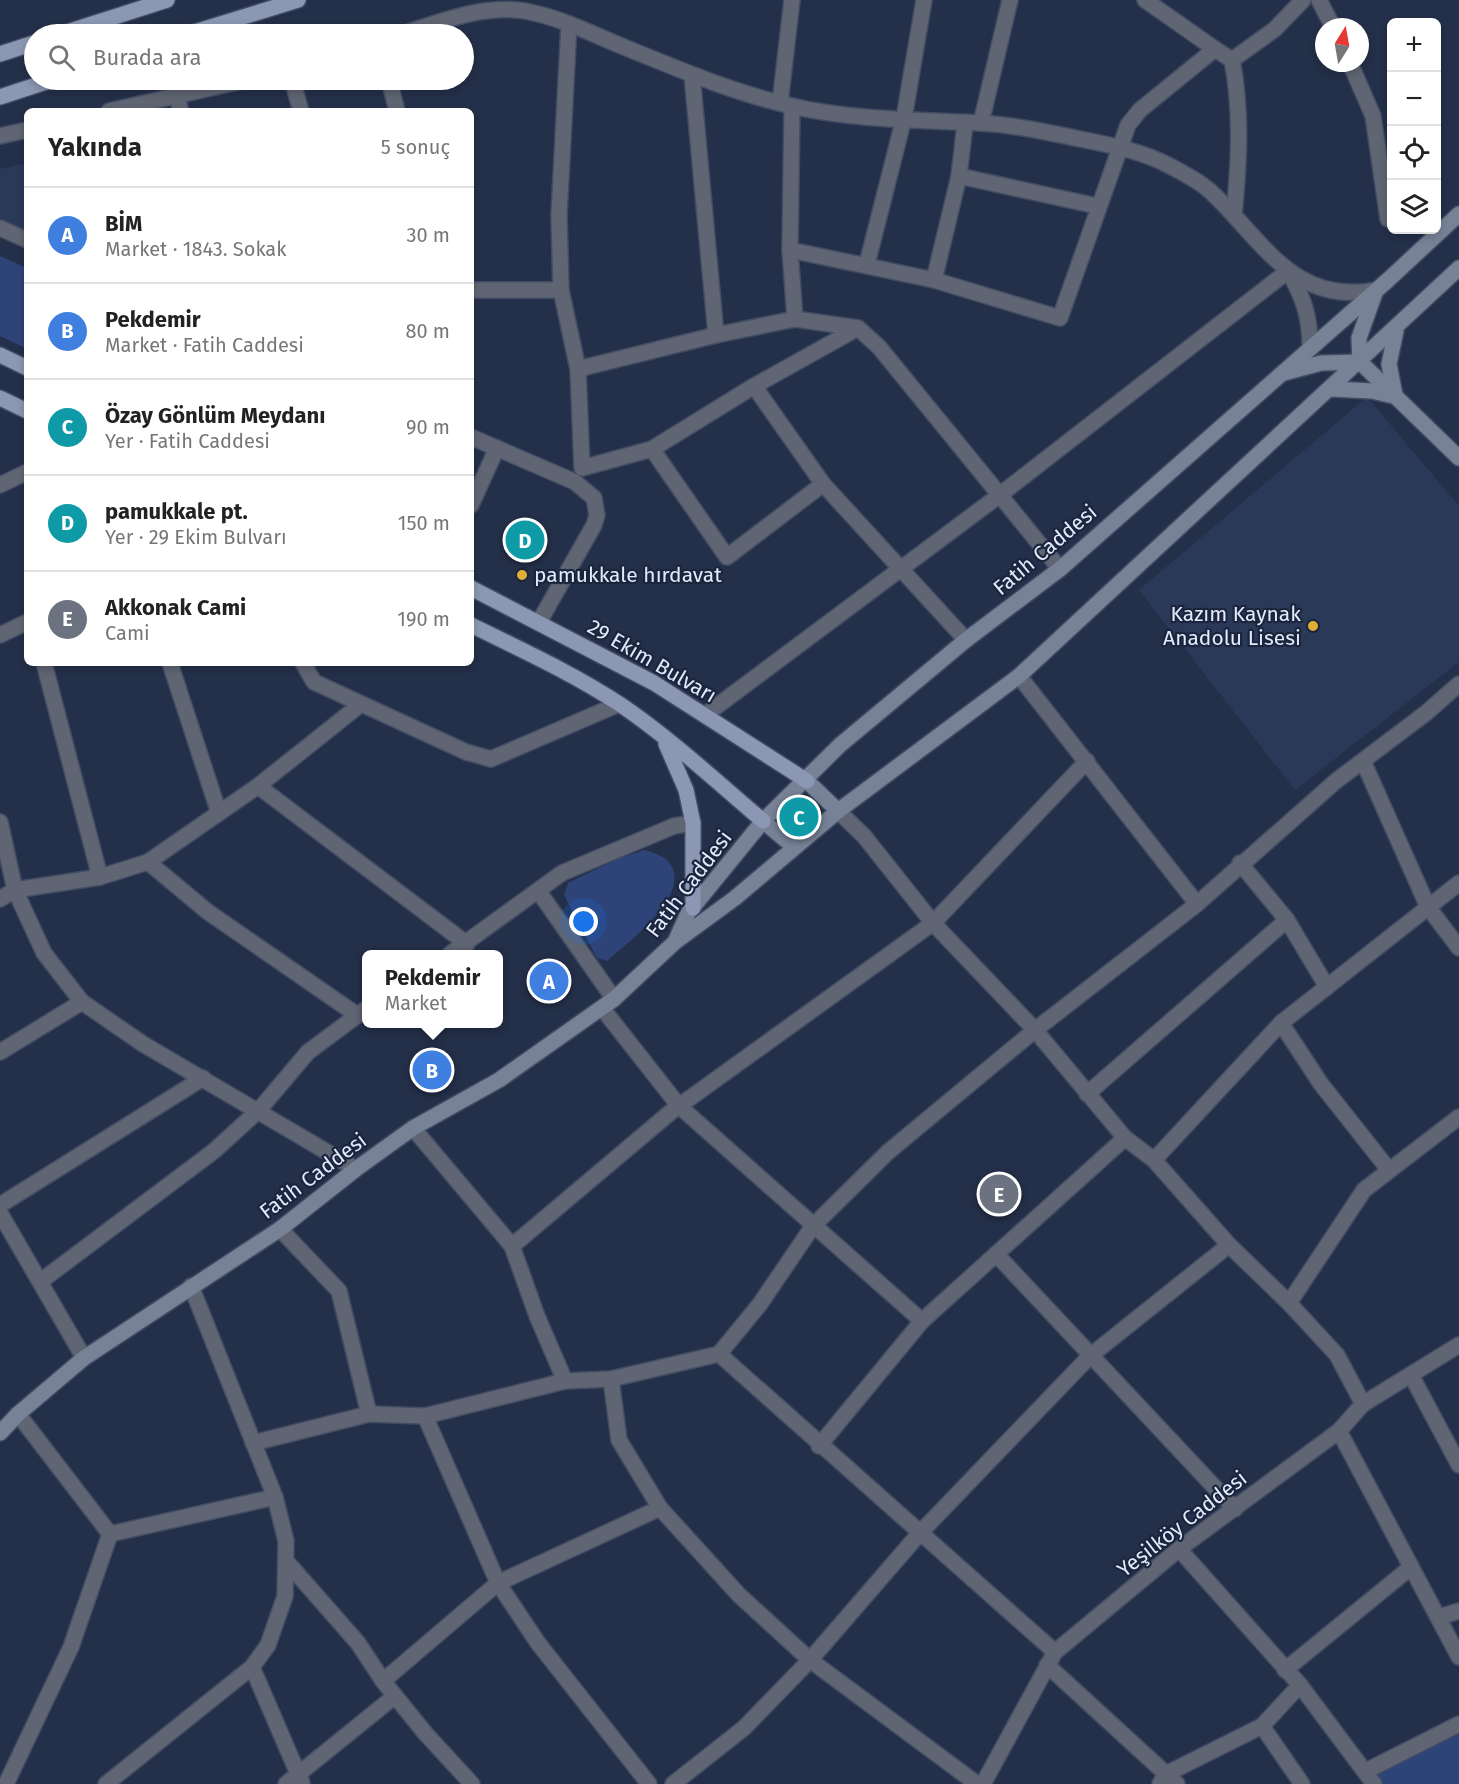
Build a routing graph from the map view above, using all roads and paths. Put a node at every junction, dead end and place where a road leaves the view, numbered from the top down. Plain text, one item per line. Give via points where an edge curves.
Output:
1 (167, 0) edge
2 (298, 0) edge
3 (792, 0) edge
4 (924, 0) edge
5 (1010, 0) edge
6 (1145, 0) edge
7 (1303, 0) edge
8 (1319, 0) edge
9 (1328, 18) edge
10 (92, 24) edge
11 (220, 24) edge
12 (440, 24) edge
13 (569, 24) junction
14 (24, 46) edge
15 (1215, 49) junction
16 (0, 54) edge
17 (1232, 60) junction
18 (1354, 72) edge
19 (692, 75) junction
20 (24, 89) edge
21 (174, 90) edge
22 (202, 90) edge
23 (295, 90) edge
24 (392, 90) edge
25 (176, 96) junction
26 (0, 97) edge
27 (786, 104) junction
28 (122, 108) edge
29 (180, 108) edge
30 (300, 108) edge
31 (396, 108) edge
32 (904, 118) junction
33 (973, 123) junction
34 (24, 131) edge
35 (0, 136) edge
36 (1120, 146) junction
37 (959, 176) junction
38 (1097, 206) junction
39 (1387, 212) edge
40 (1459, 214) edge
41 (1234, 215) junction
42 (0, 228) edge
43 (24, 239) edge
44 (790, 250) junction
45 (867, 264) junction
46 (1459, 268) edge
47 (1288, 271) junction
48 (934, 280) junction
49 (474, 290) edge
50 (561, 290) junction
51 (1376, 290) junction
52 (795, 319) junction
53 (1398, 327) junction
54 (858, 328) junction
55 (716, 335) junction
56 (1310, 346) junction
57 (0, 355) edge
58 (1360, 362) junction
59 (24, 367) edge
60 (578, 369) junction
61 (1276, 376) junction
62 (754, 387) junction
63 (1331, 389) junction
64 (0, 398) edge
65 (1396, 398) junction
66 (24, 410) edge
67 (474, 438) edge
68 (497, 448) junction
69 (652, 449) junction
70 (1459, 458) edge
71 (582, 468) junction
72 (24, 473) edge
73 (575, 482) junction
74 (824, 484) junction
75 (0, 485) edge
76 (1001, 494) junction
77 (474, 498) edge
78 (900, 568) junction
79 (1060, 569) junction
80 (474, 590) edge
81 (539, 622) junction
82 (24, 623) edge
83 (474, 626) edge
84 (0, 635) edge
85 (966, 640) junction
86 (45, 666) edge
87 (171, 666) edge
88 (305, 666) edge
89 (1019, 676) junction
90 (1459, 684) edge
91 (361, 704) junction
92 (619, 704) junction
93 (705, 715) junction
94 (664, 738) junction
95 (1087, 761) junction
96 (1363, 761) junction
97 (807, 780) junction
98 (258, 786) junction
99 (838, 811) junction
100 (219, 813) junction
101 (763, 821) junction
102 (0, 822) edge
103 (693, 823) junction
104 (794, 847) junction
105 (148, 862) junction
106 (1240, 863) junction
107 (100, 877) junction
108 (1459, 883) edge
109 (15, 891) junction
110 (539, 892) junction
111 (0, 899) edge
112 (1197, 904) junction
113 (1428, 907) junction
114 (693, 908) junction
115 (1287, 920) junction
116 (933, 923) junction
117 (675, 942) junction
118 (467, 944) junction
119 (1459, 948) edge
120 (457, 950) edge
121 (1327, 987) junction
122 (81, 1002) junction
123 (608, 1003) junction
124 (361, 1012) edge
125 (1281, 1023) junction
126 (1035, 1030) junction
127 (0, 1052) edge
128 (203, 1078) junction
129 (1087, 1094) junction
130 (679, 1106) junction
131 (259, 1110) junction
132 (1459, 1117) edge
133 (413, 1128) junction
134 (1125, 1138) junction
135 (1154, 1160) junction
136 (356, 1169) junction
137 (1389, 1170) junction
138 (0, 1205) edge
139 (0, 1213) edge
140 (813, 1226) junction
141 (280, 1229) junction
142 (1229, 1245) junction
143 (512, 1246) junction
144 (996, 1254) junction
145 (41, 1281) junction
146 (191, 1286) junction
147 (1289, 1303) junction
148 (922, 1321) junction
149 (1459, 1345) edge
150 (719, 1354) junction
151 (1090, 1356) junction
152 (84, 1358) junction
153 (1411, 1375) junction
154 (611, 1379) junction
155 (565, 1381) junction
156 (1363, 1404) junction
157 (18, 1414) junction
158 (369, 1414) junction
159 (425, 1416) junction
160 (1339, 1431) junction
161 (0, 1433) edge
162 (253, 1443) junction
163 (819, 1446) junction
164 (1459, 1465) edge
165 (275, 1497) junction
166 (660, 1508) junction
167 (1235, 1509) junction
168 (919, 1533) junction
169 (110, 1534) junction
170 (1179, 1549) junction
171 (286, 1561) junction
172 (1410, 1568) junction
173 (498, 1584) junction
174 (1459, 1611) edge
175 (1439, 1617) junction
176 (1459, 1657) edge
177 (1051, 1659) junction
178 (810, 1660) junction
179 (252, 1667) junction
180 (1285, 1670) junction
181 (383, 1681) junction
182 (1300, 1685) junction
183 (395, 1696) junction
184 (1459, 1724) edge
185 (1262, 1726) junction
186 (1370, 1778) edge
187 (295, 1781) edge
188 (1168, 1781) edge
189 (6, 1784) edge
190 (106, 1784) edge
191 (472, 1784) edge
192 (649, 1784) edge
193 (672, 1784) edge
194 (976, 1784) edge
195 (983, 1784) edge
196 (1302, 1784) edge

1 - 10 main road
2 - 11 main road
3 - 27 street
4 - 32 street
5 - 33 street
6 - 15 street
7 - 17 street via 1275,29
8 - 9 street
12 - 13 street via 493,10 525,11
13 - 19 street
13 - 50 street via 560,215
14 - 16 main road
15 - 17 street
15 - 36 street via 1140,110 1128,125
17 - 41 street via 1240,157
18 - 39 street via 1373,116
19 - 27 street
19 - 55 street
20 - 26 main road
21 - 25 street
22 - 25 street
23 - 30 street
24 - 31 street
25 - 28 street
25 - 29 street
27 - 32 street
27 - 44 street
32 - 33 street
32 - 45 street
33 - 36 street via 1039,130
33 - 37 street
34 - 35 street
36 - 38 street
36 - 41 street via 1168,165 1208,188
37 - 38 street
37 - 48 street
38 - 48 street via 1059,318
40 - 51 main road, Fatih Caddesi
41 - 47 street
42 - 43 street
44 - 45 street
44 - 52 street
45 - 48 street
46 - 53 main road
47 - 51 street via 1328,292
47 - 56 street via 1305,300
47 - 76 street
49 - 50 street
50 - 60 street
51 - 56 main road, Fatih Caddesi
51 - 58 main road via 1359,338
52 - 54 street
52 - 55 street
53 - 58 main road
53 - 65 main road via 1389,364
54 - 62 street
54 - 76 street via 879,347
55 - 60 street
56 - 61 main road, Fatih Caddesi
57 - 59 main road
58 - 61 main road via 1321,363
58 - 63 main road
58 - 65 main road
60 - 71 street
61 - 79 main road, Fatih Caddesi
62 - 69 street
62 - 74 street
63 - 65 main road via 1372,391
63 - 89 main road
64 - 66 main road
65 - 70 main road
67 - 68 street
68 - 73 street
68 - 77 street
69 - 71 street
69 - 74 street via 727,557
71 - 73 street
72 - 75 street
73 - 81 street via 594,498 597,515
74 - 78 street
76 - 78 street
76 - 79 street
78 - 85 street
78 - 93 street
79 - 85 main road, Fatih Caddesi
80 - 81 main road, 29 Ekim Bulvarı
81 - 93 main road, 29 Ekim Bulvarı
82 - 84 street
83 - 92 main road
85 - 97 main road, Fatih Caddesi via 840,745
86 - 107 street
87 - 100 street
88 - 91 street via 314,682
89 - 95 street
89 - 99 main road
90 - 96 street
91 - 92 street via 490,759
91 - 98 street
92 - 94 main road
93 - 97 main road, 29 Ekim Bulvarı
94 - 101 main road
94 - 103 main road via 686,789
95 - 112 street
95 - 116 street
96 - 106 street
96 - 113 street
97 - 99 main road
97 - 101 main road, Fatih Caddesi
98 - 100 street
98 - 118 street
99 - 104 main road
99 - 116 street via 864,836
100 - 105 street
101 - 104 main road
101 - 114 main road, Fatih Caddesi
102 - 109 street
103 - 110 street via 675,826 562,873
103 - 114 main road
104 - 117 main road via 735,898
105 - 107 street
105 - 124 street via 208,912
106 - 112 street
106 - 115 street
107 - 109 street
108 - 113 street
109 - 111 street
109 - 122 street via 44,953
110 - 118 street
110 - 123 street
112 - 126 street
113 - 119 street
113 - 121 street
114 - 117 main road, Fatih Caddesi
115 - 121 street
115 - 129 street
116 - 126 street
116 - 130 street
117 - 123 main road, Fatih Caddesi
118 - 120 street
121 - 125 street
122 - 127 street
122 - 128 street
123 - 130 street
123 - 133 main road, Fatih Caddesi via 499,1080
124 - 131 street via 308,1052
125 - 135 street
125 - 137 street via 1321,1084
126 - 129 street
126 - 140 street via 888,1152
128 - 131 street
128 - 138 street
129 - 134 street
130 - 140 street
130 - 143 street
131 - 136 street
131 - 145 street via 214,1151
132 - 137 street
133 - 136 main road, Fatih Caddesi
133 - 143 street
134 - 135 street
134 - 144 street
135 - 142 street
136 - 141 main road, Fatih Caddesi
137 - 147 street via 1364,1190
139 - 145 street
140 - 148 street
140 - 150 street via 760,1304
141 - 146 main road, Fatih Caddesi
141 - 158 street via 339,1291
142 - 147 street
142 - 151 street
143 - 155 street
144 - 148 street
144 - 151 street
145 - 152 street
146 - 152 main road, Fatih Caddesi
146 - 162 street
147 - 156 street via 1337,1355
148 - 163 street
149 - 153 street, Yeşilköy Caddesi
150 - 154 street
150 - 163 street
151 - 167 street
151 - 168 street
152 - 157 main road, Fatih Caddesi
153 - 156 street, Yeşilköy Caddesi
153 - 164 street
154 - 155 street
154 - 166 street via 619,1440
155 - 159 street
156 - 160 street, Yeşilköy Caddesi
157 - 161 main road, Fatih Caddesi
157 - 169 street
158 - 159 street
158 - 162 street
159 - 173 street
160 - 167 street, Yeşilköy Caddesi
160 - 172 street
162 - 165 street
163 - 168 street
165 - 169 street
165 - 171 street via 286,1541
166 - 173 street
166 - 178 street via 739,1595
167 - 170 street, Yeşilköy Caddesi
168 - 177 street
168 - 178 street
169 - 189 street via 71,1647
170 - 177 street, Yeşilköy Caddesi
170 - 180 street
171 - 179 street via 285,1596 268,1645
171 - 181 street via 358,1643
172 - 175 street
172 - 180 street
173 - 181 street
173 - 192 street via 537,1643
174 - 175 street
175 - 176 street
177 - 188 street
177 - 195 street, Yeşilköy Caddesi
178 - 193 street via 744,1728
178 - 194 street
179 - 187 street
179 - 190 street
180 - 182 street
181 - 183 street
182 - 185 street
182 - 186 street
183 - 187 street
183 - 191 street
184 - 186 street
185 - 188 street
185 - 196 street

